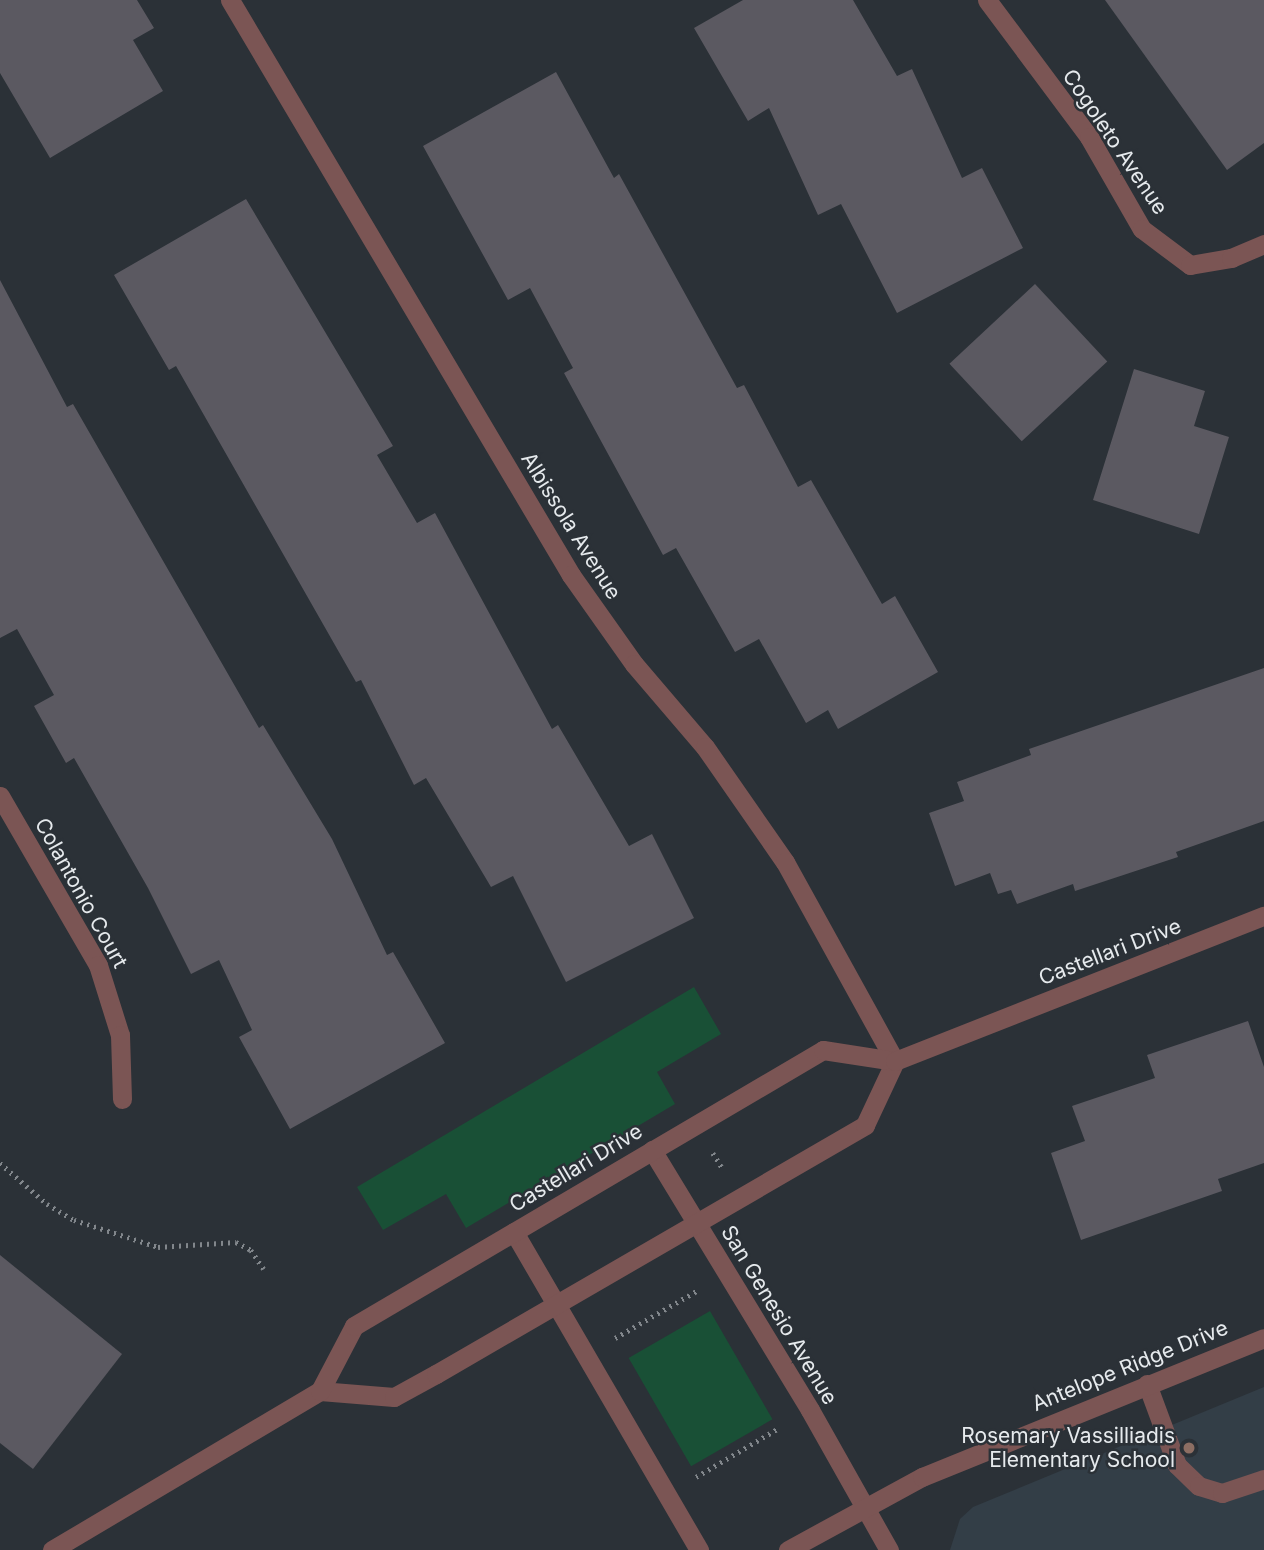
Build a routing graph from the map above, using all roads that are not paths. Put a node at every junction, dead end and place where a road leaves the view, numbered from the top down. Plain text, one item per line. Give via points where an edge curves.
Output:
1 (230, 0) edge
2 (987, 0) edge
3 (1264, 244) edge
4 (0, 796) edge
5 (1264, 916) edge
6 (895, 1061) junction
7 (122, 1099) dead end
8 (652, 1150) junction
9 (696, 1222) junction
10 (514, 1232) junction
11 (556, 1304) junction
12 (1264, 1338) edge
13 (1147, 1384) junction
14 (320, 1391) junction
15 (1264, 1479) edge
16 (864, 1506) junction
17 (52, 1550) edge
18 (699, 1550) edge
19 (789, 1550) edge
20 (889, 1550) edge

1 - 6 street, Albissola Avenue via 571,575 634,664 705,747 785,862
2 - 3 street, Cogoleto Avenue via 1089,136 1142,229 1190,265 1231,258
4 - 7 street, Colantonio Court via 98,965 120,1035
5 - 6 street, Castellari Drive
6 - 8 street, Castellari Drive via 823,1051
6 - 9 street via 865,1125
8 - 9 street, San Genesio Avenue
8 - 10 street, Castellari Drive
9 - 11 street
9 - 16 street, San Genesio Avenue
10 - 11 street
10 - 14 street, Castellari Drive via 355,1326
11 - 14 street via 394,1397
11 - 18 street
12 - 13 street, Antelope Ridge Drive
13 - 15 street via 1177,1465 1199,1486 1222,1493
13 - 16 street, Antelope Ridge Drive via 972,1455
14 - 17 street via 69,1544
16 - 19 street, Antelope Ridge Drive
16 - 20 street, San Genesio Avenue

